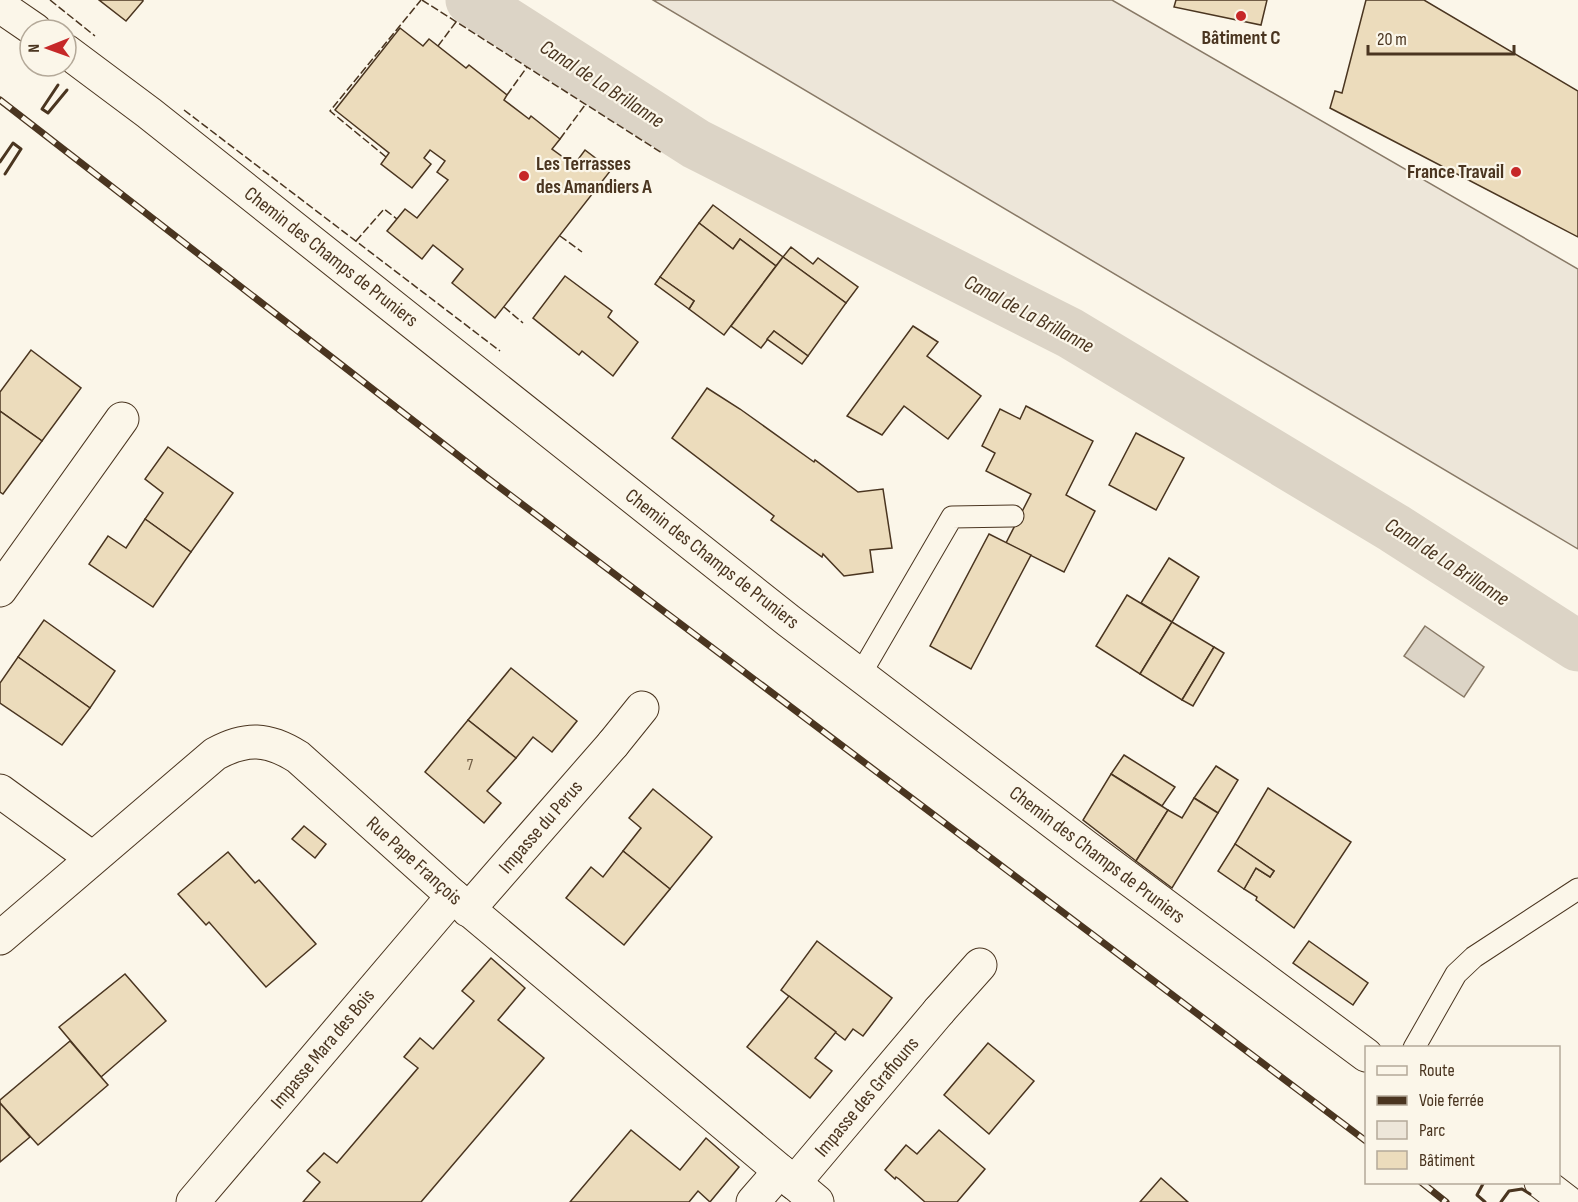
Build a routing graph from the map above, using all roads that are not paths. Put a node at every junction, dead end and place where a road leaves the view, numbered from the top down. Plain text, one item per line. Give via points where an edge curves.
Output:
1 (0, 6) edge
2 (18, 18) edge
3 (78, 60) edge
4 (122, 419) dead end
5 (1013, 516) dead end
6 (0, 590) edge
7 (860, 675) junction
8 (642, 708) dead end
9 (0, 791) edge
10 (92, 858) junction
11 (1578, 889) edge
12 (461, 903) junction
13 (0, 938) edge
14 (980, 965) dead end
15 (1415, 1046) edge
16 (1365, 1054) edge
17 (1544, 1184) edge
18 (797, 1185) edge
19 (193, 1202) edge
20 (753, 1202) edge
21 (1567, 1202) edge

1 - 2 street
3 - 7 street, Chemin des Champs de Pruniers
4 - 6 street
5 - 7 lane via 952,517
7 - 16 street, Chemin des Champs de Pruniers
8 - 12 street, Impasse du Perus via 614,744
9 - 10 street
10 - 12 street, Rue Pape François via 214,754 240,742 256,741 272,743 298,757
10 - 13 street, Rue Pape François
11 - 15 lane via 1474,957 1456,974
12 - 18 street, Rue Pape François
12 - 19 street, Impasse Mara des Bois
14 - 18 street, Impasse des Grafiouns
17 - 21 street
18 - 20 street, Impasse des Grafiouns

